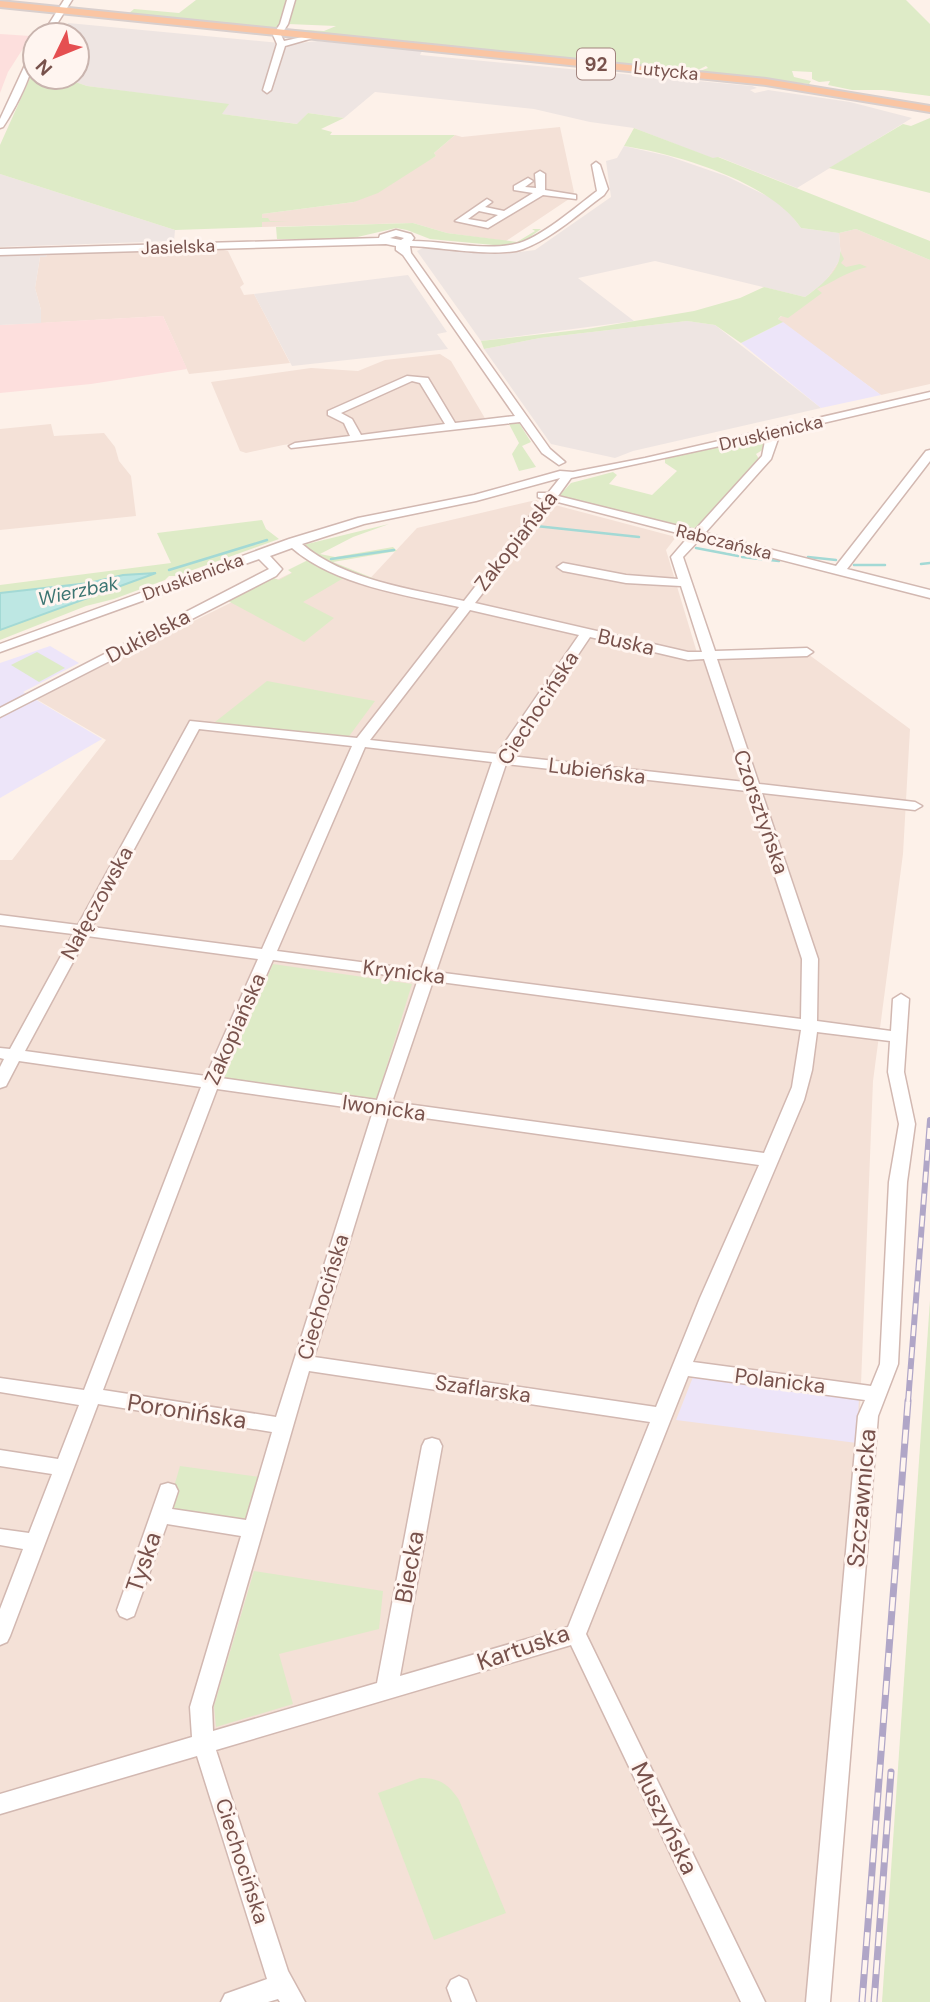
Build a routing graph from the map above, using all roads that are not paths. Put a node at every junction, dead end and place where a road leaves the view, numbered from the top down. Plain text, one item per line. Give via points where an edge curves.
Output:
1 (68, 0) edge
2 (291, 0) edge
3 (0, 4) edge
4 (59, 14) junction
5 (55, 21) edge
6 (278, 32) junction
7 (316, 36) junction
8 (281, 44) junction
9 (21, 79) edge
10 (267, 90) dead end
11 (930, 109) edge
12 (0, 125) edge
13 (596, 165) dead end
14 (540, 174) dead end
15 (528, 181) dead end
16 (541, 192) junction
17 (573, 197) dead end
18 (487, 202) dead end
19 (477, 208) junction
20 (506, 214) junction
21 (397, 242) junction
22 (0, 252) edge
23 (930, 395) edge
24 (523, 418) junction
25 (452, 427) junction
26 (770, 433) junction
27 (356, 438) junction
28 (295, 446) dead end
29 (930, 453) edge
30 (561, 470) junction
31 (520, 486) junction
32 (549, 498) junction
33 (696, 535) junction
34 (293, 542) junction
35 (260, 553) junction
36 (563, 567) dead end
37 (839, 571) junction
38 (684, 583) junction
39 (930, 594) edge
40 (466, 605) junction
41 (586, 634) junction
42 (0, 648) edge
43 (807, 652) dead end
44 (709, 657) junction
45 (0, 713) edge
46 (195, 724) joint
47 (360, 744) junction
48 (500, 760) junction
49 (753, 789) junction
50 (915, 806) dead end
51 (0, 920) edge
52 (82, 930) junction
53 (268, 955) junction
54 (425, 975) junction
55 (901, 999) dead end
56 (807, 1025) junction
57 (898, 1037) junction
58 (7, 1054) edge
59 (0, 1082) edge
60 (211, 1083) junction
61 (796, 1100) joint
62 (382, 1108) junction
63 (768, 1160) junction
64 (303, 1363) junction
65 (682, 1368) junction
66 (0, 1385) edge
67 (878, 1394) junction
68 (92, 1397) junction
69 (663, 1416) junction
70 (283, 1426) junction
71 (432, 1446) dead end
72 (0, 1458) edge
73 (65, 1468) junction
74 (168, 1491) dead end
75 (160, 1515) junction
76 (253, 1529) junction
77 (0, 1537) edge
78 (36, 1543) junction
79 (127, 1610) dead end
80 (576, 1634) junction
81 (0, 1636) edge
82 (387, 1689) junction
83 (203, 1742) junction
84 (0, 1804) edge
85 (288, 1994) edge
86 (233, 2002) edge
87 (753, 2002) edge
88 (818, 2002) edge

1 - 4 street
2 - 6 street
3 - 4 main road, Lutycka / 92
4 - 5 street
4 - 6 main road, Lutycka / 92
6 - 7 main road, Lutycka / 92
6 - 8 street
7 - 8 street, Lutycka
7 - 11 main road, Lutycka / 92 via 775,83
8 - 10 street
9 - 12 street
13 - 21 street, Jasielska via 601,193 527,245 495,249
14 - 16 street
15 - 16 street via 517,188
16 - 17 street
16 - 20 street
18 - 19 street
19 - 20 street
19 - 20 street via 460,221 488,225
21 - 22 street, Jasielska
21 - 24 street
23 - 26 street, Druskienicka
24 - 25 street
24 - 30 street
25 - 27 street
25 - 27 street via 419,378 332,413 348,421
26 - 30 street, Druskienicka via 648,461
26 - 33 street via 767,457
27 - 28 street
29 - 37 street
30 - 31 street, Druskienicka
30 - 32 street, Zakopiańska
31 - 32 street, Rabczańska
31 - 34 street, Druskienicka
32 - 33 street, Rabczańska
32 - 40 street, Zakopiańska
33 - 37 street, Rabczańska
33 - 38 street, Czorsztyńska via 677,557
34 - 35 street, Druskienicka
34 - 40 street, Buska via 311,558 370,583
35 - 42 street, Druskienicka
35 - 45 street, Dukielska via 273,564 276,569 272,573
36 - 38 street via 626,579
37 - 39 street, Rabczańska
38 - 44 street, Czorsztyńska
40 - 41 street, Buska
40 - 47 street, Zakopiańska
41 - 44 street, Buska
41 - 48 street, Ciechocińska
43 - 44 street, Buska
44 - 49 street, Czorsztyńska
46 - 47 street, Lubieńska
46 - 52 street, Nałęczowska
47 - 48 street, Lubieńska
47 - 53 street, Zakopiańska
48 - 49 street, Lubieńska
48 - 54 street, Ciechocińska
49 - 50 street, Lubieńska
49 - 56 street, Czorsztyńska via 810,960
51 - 52 street, Krynicka
52 - 53 street, Krynicka
52 - 58 street, Nałęczowska
53 - 54 street, Krynicka
53 - 60 street, Zakopiańska
54 - 56 street, Krynicka via 607,995
54 - 62 street, Ciechocińska
55 - 57 street, Szczawnicka
56 - 57 street, Krynicka
56 - 61 street, Czorsztyńska
57 - 67 street, Szczawnicka via 896,1072 907,1124 898,1182 889,1364
58 - 59 street, Nałęczowska
58 - 60 street, Iwonicka
60 - 62 street, Iwonicka
60 - 68 street, Zakopiańska
61 - 63 street, Kartuska
62 - 63 street, Iwonicka
62 - 64 street, Ciechocińska
63 - 65 street, Kartuska
64 - 69 street, Szaflarska
64 - 70 street, Ciechocińska
65 - 67 street, Polanicka
65 - 69 street, Kartuska
66 - 68 street, Poronińska
67 - 88 street, Szczawnicka via 869,1416
68 - 70 street, Poronińska
68 - 73 street, Zakopiańska
69 - 80 street, Kartuska
70 - 76 street, Ciechocińska
71 - 82 street, Biecka
72 - 73 street
73 - 78 street, Zakopiańska
74 - 75 street, Tyska
75 - 76 street, Tyska
75 - 79 street, Tyska
76 - 83 street, Ciechocińska via 201,1707
77 - 78 street
78 - 81 street, Zakopiańska
80 - 82 street, Kartuska
80 - 87 street, Muszyńska
82 - 83 street, Kartuska
83 - 84 street, Kartuska
83 - 85 street, Ciechocińska
85 - 86 street, Ciechocińska

